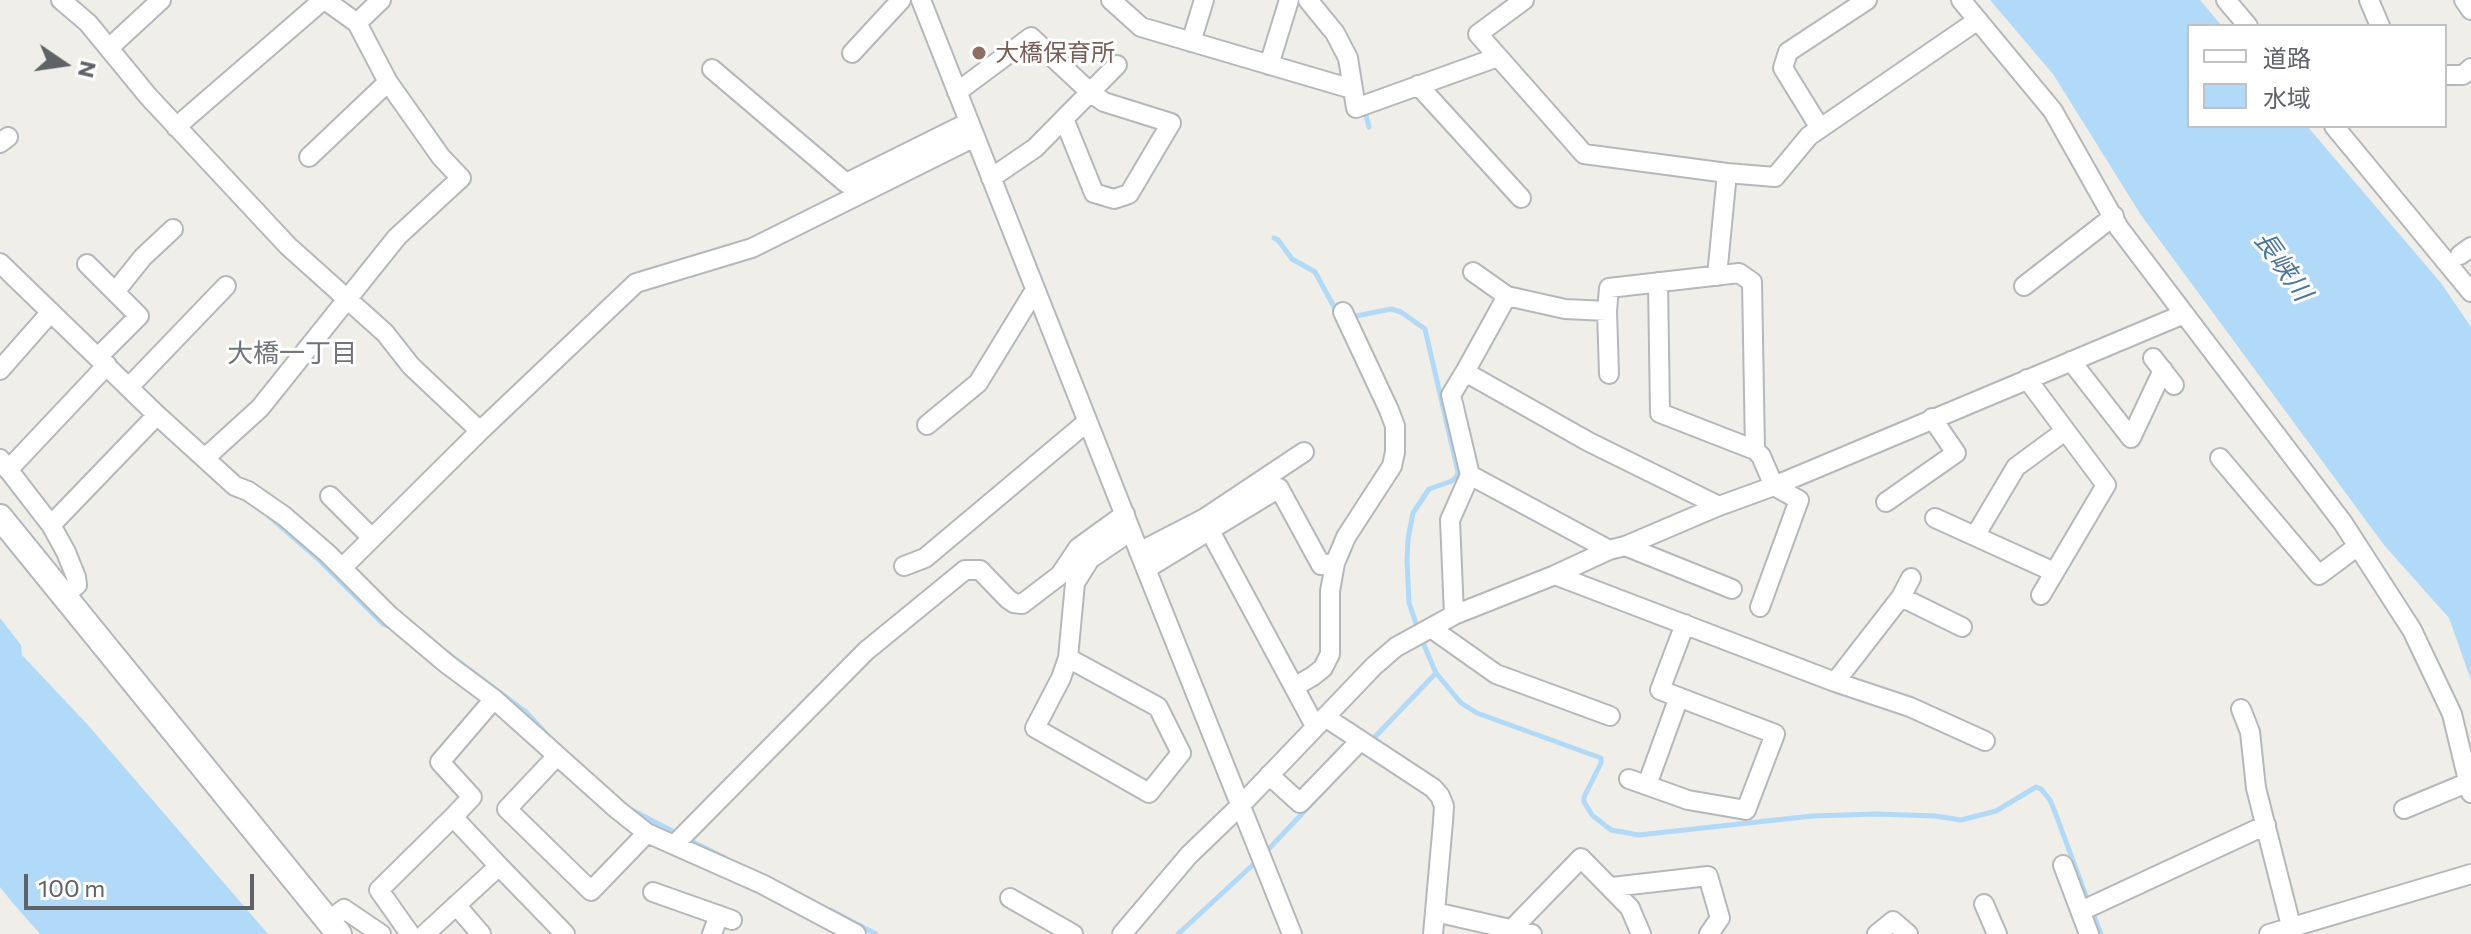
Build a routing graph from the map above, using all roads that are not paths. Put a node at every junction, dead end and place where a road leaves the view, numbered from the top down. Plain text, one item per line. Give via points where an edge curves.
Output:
1 (61, 0) edge
2 (161, 0) edge
3 (324, 0) edge
4 (381, 0) edge
5 (901, 0) edge
6 (1111, 0) edge
7 (1204, 0) edge
8 (1289, 0) edge
9 (1308, 0) edge
10 (1524, 0) edge
11 (1867, 0) edge
12 (1961, 0) edge
13 (2226, 0) edge
14 (2369, 0) edge
15 (2464, 0) edge
16 (926, 2) edge
17 (2471, 10) edge
18 (1978, 20) junction
19 (357, 23) junction
20 (2246, 24) edge
21 (2379, 24) edge
22 (1191, 42) junction
23 (109, 48) junction
24 (852, 53) dead end
25 (1498, 57) junction
26 (1117, 65) dead end
27 (1269, 65) junction
28 (2471, 68) edge
29 (712, 69) dead end
30 (2447, 75) edge
31 (388, 82) junction
32 (1418, 85) junction
33 (1352, 89) junction
34 (957, 92) junction
35 (1091, 93) junction
36 (1064, 119) junction
37 (176, 127) junction
38 (1820, 128) junction
39 (2336, 128) edge
40 (972, 130) junction
41 (309, 157) dead end
42 (1727, 173) junction
43 (991, 178) junction
44 (1521, 198) dead end
45 (2114, 216) junction
46 (173, 229) dead end
47 (0, 263) edge
48 (87, 264) dead end
49 (1473, 272) dead end
50 (1717, 276) junction
51 (1658, 282) junction
52 (226, 286) dead end
53 (2024, 286) dead end
54 (1035, 290) junction
55 (115, 292) junction
56 (2471, 292) edge
57 (1507, 296) junction
58 (348, 298) junction
59 (1607, 311) junction
60 (51, 312) junction
61 (1343, 312) dead end
62 (2184, 314) junction
63 (102, 361) junction
64 (2071, 361) junction
65 (0, 370) edge
66 (2163, 371) dead end
67 (1465, 372) junction
68 (1609, 374) dead end
69 (2027, 379) junction
70 (129, 387) junction
71 (157, 415) junction
72 (1932, 418) junction
73 (1087, 422) junction
74 (927, 425) dead end
75 (480, 431) junction
76 (2065, 431) junction
77 (1755, 450) junction
78 (1304, 452) dead end
79 (205, 458) junction
80 (2220, 458) dead end
81 (4, 464) edge
82 (1470, 475) junction
83 (1774, 486) junction
84 (330, 496) dead end
85 (1886, 502) dead end
86 (1719, 506) junction
87 (0, 517) edge
88 (1935, 518) dead end
89 (1128, 522) junction
90 (51, 525) junction
91 (1210, 531) junction
92 (1975, 536) junction
93 (372, 538) junction
94 (2358, 546) junction
95 (1617, 548) junction
96 (1142, 561) junction
97 (1335, 563) junction
98 (904, 566) dead end
99 (342, 568) junction
100 (2054, 572) junction
101 (1555, 575) junction
102 (1911, 578) dead end
103 (1732, 589) dead end
104 (2041, 595) dead end
105 (63, 597) junction
106 (1901, 597) junction
107 (1760, 607) dead end
108 (1454, 615) junction
109 (1685, 624) junction
110 (1962, 627) dead end
111 (1431, 628) junction
112 (1068, 658) junction
113 (1835, 682) junction
114 (1294, 687) junction
115 (1679, 697) junction
116 (494, 699) junction
117 (2241, 709) dead end
118 (1610, 716) dead end
119 (1320, 722) junction
120 (1985, 741) dead end
121 (1359, 742) junction
122 (556, 757) junction
123 (1269, 775) junction
124 (2470, 788) edge
125 (1241, 805) junction
126 (2404, 809) dead end
127 (453, 817) junction
128 (2266, 825) junction
129 (647, 833) junction
130 (675, 844) junction
131 (2063, 865) dead end
132 (499, 866) junction
133 (2471, 874) edge
134 (1612, 887) junction
135 (653, 892) dead end
136 (1010, 898) dead end
137 (1984, 904) dead end
138 (456, 905) junction
139 (2081, 911) junction
140 (1435, 912) junction
141 (2291, 926) junction
142 (334, 927) edge
143 (1512, 929) junction
144 (381, 934) edge
145 (410, 934) edge
146 (425, 934) edge
147 (481, 934) edge
148 (565, 934) edge
149 (712, 934) edge
150 (856, 934) edge
151 (1073, 934) edge
152 (1122, 934) edge
153 (1292, 934) edge
154 (1433, 934) edge
155 (1532, 934) edge
156 (1641, 934) edge
157 (1709, 934) edge
158 (1877, 934) edge
159 (1908, 934) edge
160 (1997, 934) edge
161 (2089, 934) edge
162 (2269, 934) edge

1 - 23 street
2 - 23 street
3 - 19 street
3 - 37 street
4 - 19 street
5 - 24 street
6 - 22 street via 1141,27
7 - 22 street
8 - 27 street
9 - 33 street via 1348,58
10 - 25 street via 1478,34
11 - 38 street via 1788,52 1783,68
12 - 18 street
13 - 20 street
14 - 21 street
15 - 17 street
16 - 34 street
18 - 38 street
18 - 45 street via 2053,111
19 - 31 street
22 - 27 street
23 - 37 street
25 - 32 street
25 - 42 street via 1584,154
26 - 35 street
27 - 33 street
28 - 30 street via 2463,75
29 - 40 street via 846,183
31 - 41 street
31 - 58 street via 461,178 397,237
32 - 33 street via 1356,108
32 - 44 street
34 - 35 street via 1031,37
34 - 40 street
35 - 36 street
35 - 36 street via 1171,123 1129,194 1114,199 1094,193
36 - 43 street via 1035,148
37 - 58 street via 288,246
38 - 42 street via 1775,177
39 - 56 street
40 - 43 street
40 - 75 street via 752,248 636,283
42 - 50 street
43 - 54 street
45 - 53 street
45 - 62 street
46 - 55 street
47 - 60 street
48 - 55 street
49 - 57 street
50 - 51 street
50 - 77 street via 1739,273 1752,282
51 - 59 street via 1609,288
51 - 77 street via 1660,413
52 - 70 street
54 - 73 street
54 - 74 street via 978,383
55 - 63 street via 139,316
57 - 59 street via 1565,309
57 - 67 street
58 - 75 street
58 - 79 street via 260,408
59 - 68 street
60 - 63 street
60 - 65 street
61 - 97 street via 1389,410 1396,440 1392,466
62 - 64 street
62 - 94 street
63 - 70 street
63 - 81 street
64 - 66 street via 2131,438
64 - 69 street
67 - 82 street via 1451,395
67 - 86 street via 1589,442
69 - 72 street
69 - 76 street
70 - 71 street
71 - 79 street
71 - 90 street
72 - 83 street
72 - 85 street via 1956,453
73 - 89 street
73 - 98 street via 925,558
75 - 93 street
76 - 92 street via 2016,467
76 - 100 street via 2106,485
77 - 83 street
78 - 96 street
79 - 99 street via 235,486 284,516
80 - 94 street via 2319,575
81 - 90 street
82 - 95 street
82 - 108 street via 1450,520
83 - 86 street
83 - 107 street via 1799,500
84 - 93 street
86 - 95 street
87 - 105 street
88 - 92 street
89 - 96 street
89 - 112 street via 1090,559 1075,583
89 - 130 street via 1078,548 1060,575 1022,604 1008,599 980,570 965,570 866,651
90 - 105 street via 76,577 77,585
91 - 96 street
91 - 97 street via 1279,488 1321,565
91 - 114 street
92 - 100 street
93 - 99 street
94 - 124 street via 2412,630 2452,714
95 - 101 street
95 - 103 street
96 - 125 street
97 - 114 street via 1330,654 1323,668
99 - 116 street via 390,616
100 - 104 street
101 - 108 street
101 - 109 street
102 - 106 street
105 - 142 street
106 - 110 street
106 - 113 street
108 - 111 street
109 - 113 street
109 - 115 street via 1660,690
111 - 118 street via 1496,674
111 - 119 street via 1396,647
112 - 112 street via 1158,707 1181,753 1149,793 1035,728
113 - 120 street via 1910,707
114 - 119 street
115 - 115 street via 1775,734 1746,810 1688,800 1638,782
116 - 122 street
116 - 127 street via 440,762 472,797
117 - 128 street
119 - 121 street
119 - 123 street
121 - 123 street via 1300,803
121 - 140 street via 1440,796 1444,806
122 - 129 street
122 - 129 street via 507,809 591,891
123 - 125 street
124 - 126 street
125 - 152 street via 1189,855
125 - 153 street
127 - 132 street
127 - 145 street via 379,890
128 - 139 street
128 - 141 street
129 - 130 street
130 - 150 street
131 - 139 street
132 - 138 street
132 - 148 street
133 - 141 street
134 - 143 street via 1581,858
134 - 156 street via 1630,908
134 - 157 street via 1708,876 1720,918
135 - 149 street via 725,918
136 - 151 street
137 - 160 street
138 - 146 street
138 - 147 street
139 - 161 street
140 - 143 street
140 - 154 street
141 - 162 street
142 - 144 street via 344,909
143 - 155 street
158 - 159 street via 1893,921

